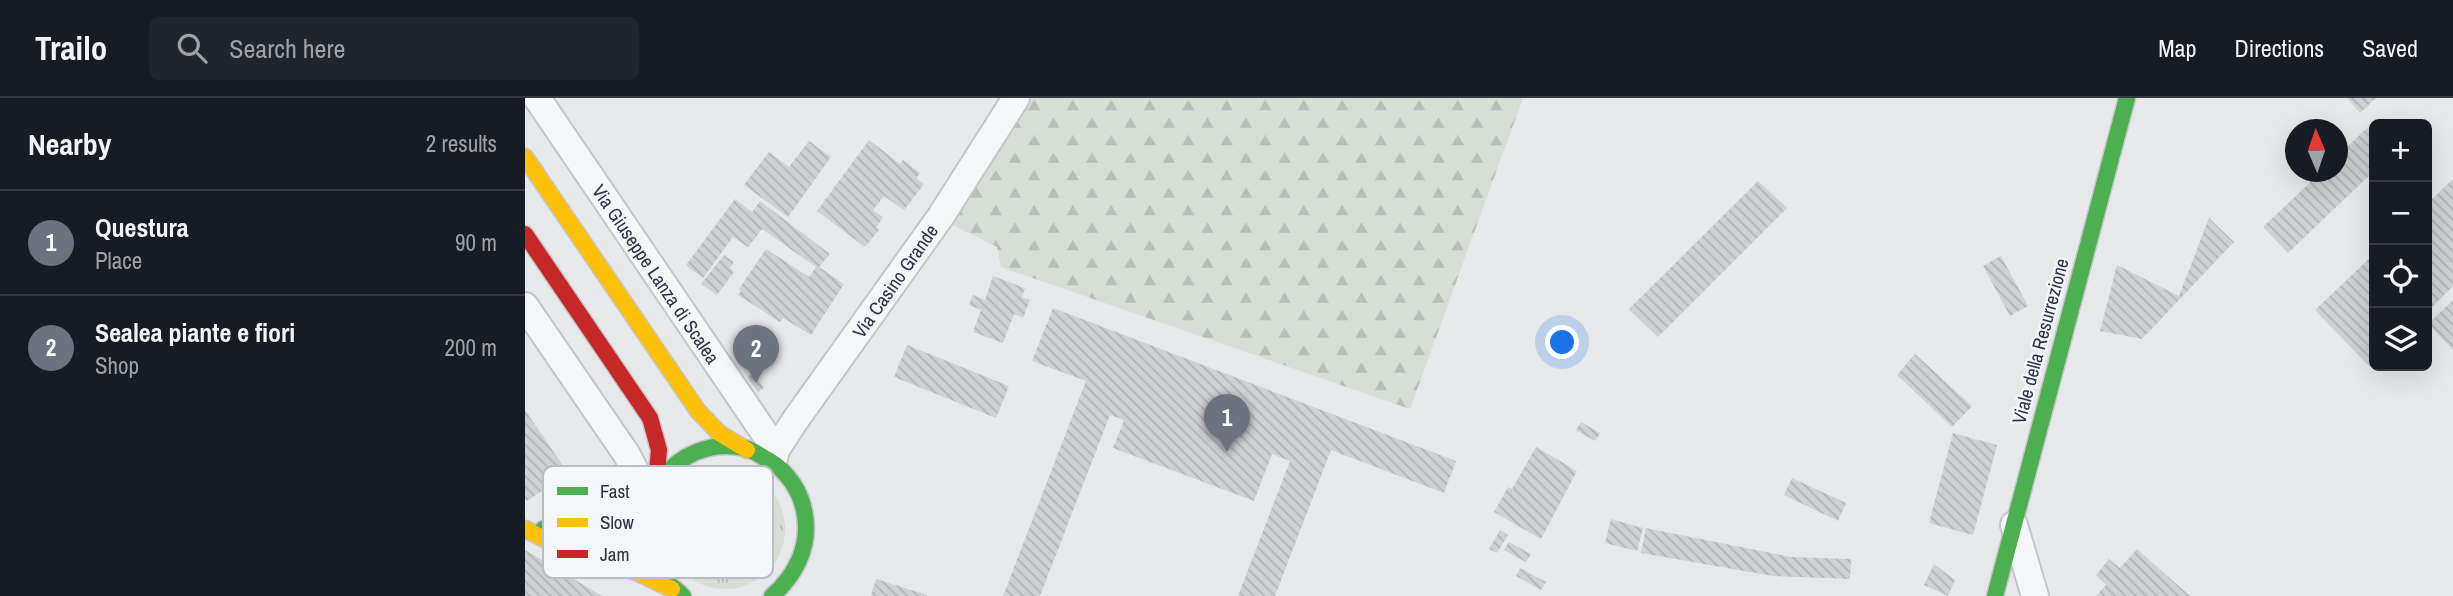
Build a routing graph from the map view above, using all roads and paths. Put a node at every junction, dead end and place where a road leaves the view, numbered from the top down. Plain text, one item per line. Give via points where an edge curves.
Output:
1 (537, 98) edge
2 (1016, 98) edge
3 (2127, 98) edge
4 (525, 157) edge
5 (525, 234) edge
6 (525, 306) edge
7 (748, 450) junction
8 (774, 456) junction
9 (632, 466) edge
10 (658, 466) edge
11 (672, 466) edge
12 (2014, 525) junction
13 (525, 526) edge
14 (543, 529) edge
15 (543, 536) edge
16 (806, 538) junction
17 (809, 575) dead end
18 (648, 578) edge
19 (664, 578) edge
20 (679, 594) edge
21 (772, 596) edge
22 (1995, 596) edge
23 (2035, 596) edge

1 - 8 street, Via Giuseppe Lanza di Scalea
2 - 8 street, Via Casino Grande via 941,216
3 - 12 street, Viale della Resurrezione
4 - 7 street via 698,411 719,433
5 - 10 street via 650,418 660,446
6 - 9 street
7 - 8 street
7 - 11 street via 723,446 697,451
8 - 16 street via 799,492
12 - 22 street, Viale della Resurrezione
12 - 23 street
13 - 14 street
13 - 15 street
16 - 17 street
16 - 21 street via 797,568
18 - 20 street
19 - 20 street

